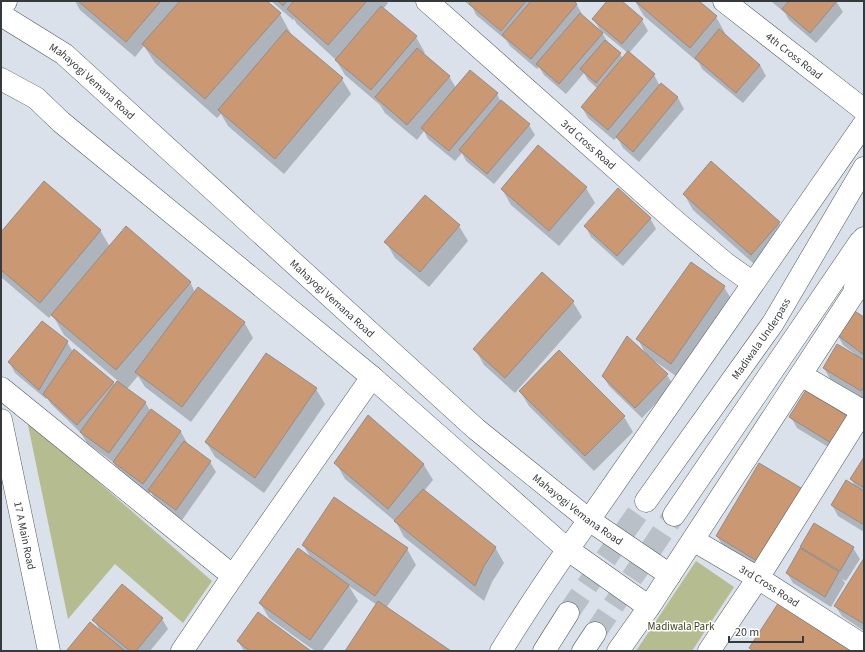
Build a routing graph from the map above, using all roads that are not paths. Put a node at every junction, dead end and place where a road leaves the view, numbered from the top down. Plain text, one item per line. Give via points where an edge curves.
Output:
1 (6, 1) edge
2 (427, 1) edge
3 (724, 1) edge
4 (1, 8) edge
5 (1, 15) edge
6 (1, 79) edge
7 (864, 110) edge
8 (864, 124) edge
9 (864, 168) edge
10 (864, 237) edge
11 (753, 283) junction
12 (801, 375) junction
13 (372, 377) junction
14 (1, 388) edge
15 (864, 411) edge
16 (1, 420) edge
17 (646, 501) tunnel mouth
18 (674, 515) tunnel mouth
19 (589, 520) junction
20 (693, 540) junction
21 (567, 549) junction
22 (670, 575) junction
23 (233, 576) junction
24 (758, 578) junction
25 (649, 608) junction
26 (568, 613) tunnel mouth
27 (594, 633) tunnel mouth
28 (864, 646) edge
29 (49, 651) edge
30 (182, 651) edge
31 (501, 651) edge
32 (544, 651) edge
33 (583, 651) edge
34 (618, 651) edge
35 (709, 651) edge

1 - 4 main road
2 - 11 main road, 3rd Cross Road via 675,221
3 - 7 main road, 4th Cross Road
5 - 19 main road, Mahayogi Vemana Road via 64,54 476,429
6 - 13 main road via 36,98 61,122
8 - 11 main road
9 - 17 main road, Madiwala Underpass via 773,323
10 - 12 main road via 854,293
10 - 18 main road
11 - 19 main road
12 - 15 main road
12 - 20 main road
13 - 21 main road
13 - 23 main road
14 - 23 main road
15 - 24 main road
16 - 29 main road, 17 A Main Road
19 - 21 main road
19 - 22 main road, Mahayogi Vemana Road
20 - 22 main road
20 - 24 main road, 3rd Cross Road
21 - 25 main road
21 - 31 main road
22 - 25 main road
23 - 30 main road
24 - 28 main road, 3rd Cross Road
24 - 35 main road
25 - 34 main road
26 - 32 main road
27 - 33 main road

